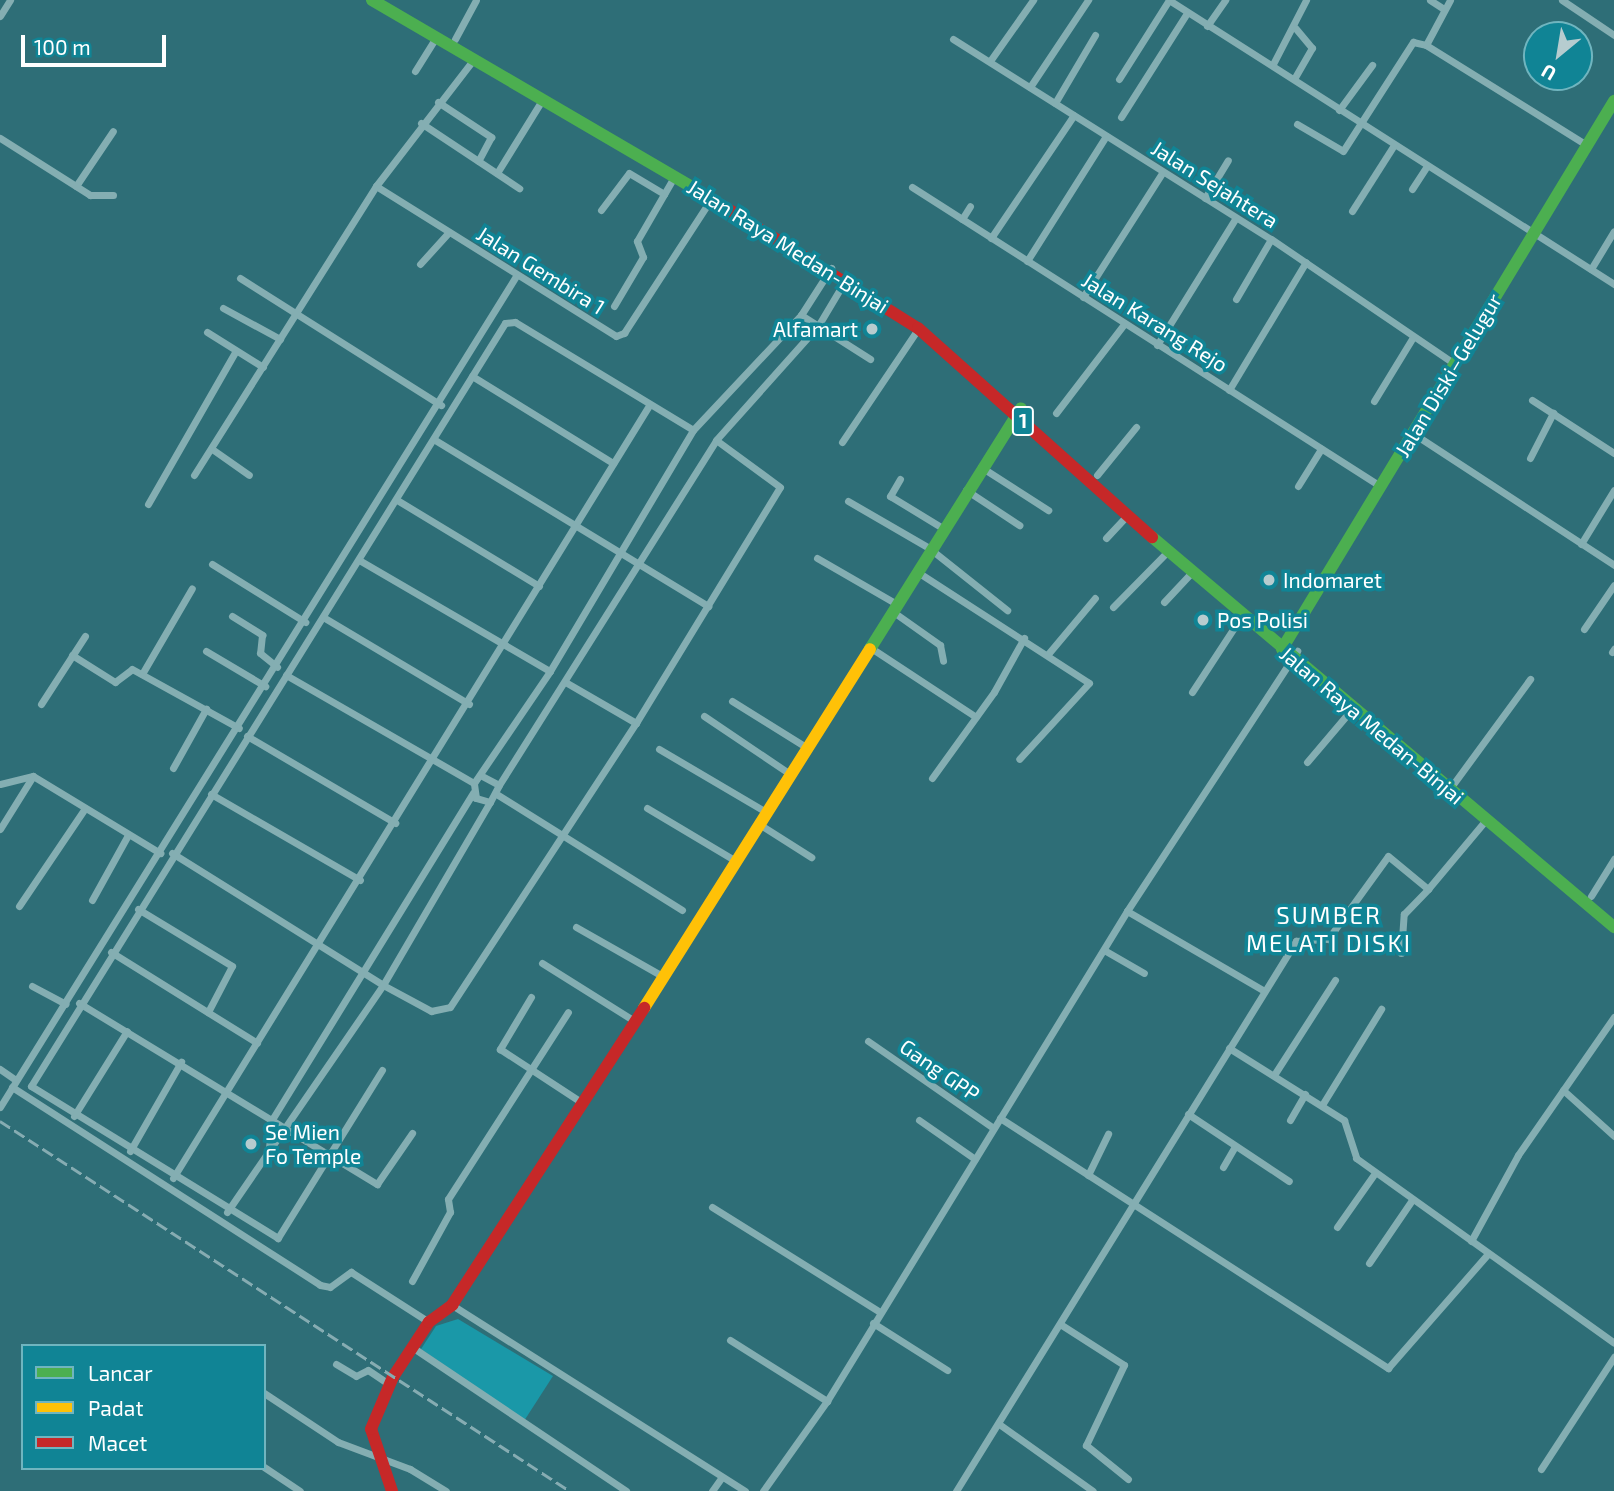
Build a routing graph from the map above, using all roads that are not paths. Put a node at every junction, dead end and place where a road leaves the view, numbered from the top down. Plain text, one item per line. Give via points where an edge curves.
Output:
1 (10, 0) edge
2 (372, 0) edge
3 (388, 0) edge
4 (476, 0) edge
5 (1033, 0) edge
6 (1088, 0) edge
7 (1169, 0) edge
8 (1225, 0) edge
9 (1307, 0) edge
10 (1430, 0) edge
11 (1450, 0) edge
12 (1562, 0) edge
13 (1444, 9) junction
14 (1186, 13) junction
15 (0, 16) edge
16 (1207, 26) junction
17 (1295, 28) junction
18 (1095, 34) dead end
19 (1614, 35) edge
20 (436, 37) junction
21 (456, 38) junction
22 (953, 39) dead end
23 (1426, 46) junction
24 (474, 59) junction
25 (990, 61) junction
26 (1273, 64) junction
27 (1372, 65) dead end
28 (415, 71) dead end
29 (1119, 79) dead end
30 (1294, 79) junction
31 (1030, 87) junction
32 (542, 99) junction
33 (1614, 101) edge
34 (438, 102) junction
35 (1055, 103) junction
36 (1339, 110) junction
37 (1074, 115) junction
38 (1121, 117) dead end
39 (1361, 121) junction
40 (421, 123) junction
41 (1297, 124) dead end
42 (113, 131) dead end
43 (1106, 136) junction
44 (0, 138) edge
45 (1394, 145) junction
46 (1588, 147) junction
47 (1228, 160) dead end
48 (478, 161) junction
49 (1427, 166) junction
50 (497, 173) junction
51 (1162, 173) junction
52 (674, 177) junction
53 (76, 186) junction
54 (376, 186) junction
55 (912, 187) dead end
56 (519, 188) dead end
57 (1412, 189) dead end
58 (664, 194) junction
59 (113, 195) dead end
60 (711, 198) junction
61 (1205, 198) junction
62 (970, 206) dead end
63 (601, 210) dead end
64 (1352, 211) dead end
65 (962, 219) junction
66 (1236, 219) junction
67 (1614, 231) edge
68 (449, 232) junction
69 (1535, 233) junction
70 (991, 238) junction
71 (1272, 239) junction
72 (1027, 261) junction
73 (1306, 261) junction
74 (421, 264) dead end
75 (831, 268) junction
76 (1591, 269) junction
77 (516, 276) junction
78 (240, 278) dead end
79 (847, 278) junction
80 (1614, 284) edge
81 (1083, 298) junction
82 (1236, 299) dead end
83 (614, 306) dead end
84 (223, 308) dead end
85 (296, 314) junction
86 (801, 315) junction
87 (1124, 324) junction
88 (818, 326) junction
89 (918, 328) junction
90 (207, 332) dead end
91 (1413, 337) junction
92 (281, 339) junction
93 (1157, 345) junction
94 (235, 352) junction
95 (870, 359) dead end
96 (1455, 365) junction
97 (263, 367) junction
98 (472, 376) junction
99 (1229, 390) junction
100 (1532, 400) dead end
101 (1374, 401) dead end
102 (650, 404) junction
103 (441, 405) junction
104 (1019, 411) junction
105 (1056, 413) dead end
106 (1553, 413) junction
107 (1136, 427) dead end
108 (692, 430) junction
109 (1414, 434) junction
110 (435, 440) junction
111 (716, 440) junction
112 (842, 442) dead end
113 (212, 449) junction
114 (1321, 449) junction
115 (1614, 453) edge
116 (1530, 458) dead end
117 (613, 463) junction
118 (980, 467) junction
119 (194, 475) dead end
120 (248, 475) dead end
121 (1097, 475) junction
122 (900, 479) dead end
123 (1298, 486) dead end
124 (1380, 486) junction
125 (966, 490) junction
126 (1614, 490) edge
127 (397, 500) junction
128 (848, 501) dead end
129 (148, 504) dead end
130 (1048, 510) dead end
131 (1128, 514) junction
132 (1019, 525) dead end
133 (578, 526) junction
134 (941, 527) junction
135 (1106, 538) dead end
136 (1581, 544) junction
137 (929, 548) junction
138 (620, 551) junction
139 (1169, 551) junction
140 (817, 558) dead end
141 (359, 559) junction
142 (212, 564) dead end
143 (641, 565) junction
144 (1614, 565) edge
145 (915, 571) junction
146 (1192, 572) junction
147 (1614, 585) edge
148 (539, 586) junction
149 (192, 588) dead end
150 (1095, 598) dead end
151 (1164, 602) dead end
152 (708, 606) junction
153 (893, 606) junction
154 (1113, 607) dead end
155 (1007, 610) dead end
156 (232, 616) dead end
157 (323, 617) junction
158 (1241, 617) junction
159 (305, 622) junction
160 (1584, 629) dead end
161 (85, 636) dead end
162 (1024, 638) junction
163 (504, 644) junction
164 (868, 646) junction
165 (1289, 650) junction
166 (205, 651) dead end
167 (1048, 654) junction
168 (72, 655) junction
169 (943, 661) dead end
170 (277, 667) junction
171 (550, 671) junction
172 (142, 674) junction
173 (286, 675) junction
174 (1530, 679) dead end
175 (567, 683) junction
176 (265, 685) junction
177 (1192, 692) dead end
178 (732, 701) dead end
179 (41, 704) dead end
180 (469, 704) junction
181 (206, 709) junction
182 (1352, 709) junction
183 (704, 716) dead end
184 (976, 717) junction
185 (636, 723) junction
186 (239, 728) junction
187 (247, 736) junction
188 (806, 747) junction
189 (659, 749) dead end
190 (434, 759) junction
191 (1019, 760) dead end
192 (1307, 762) dead end
193 (173, 768) dead end
194 (790, 774) junction
195 (33, 776) junction
196 (482, 776) junction
197 (932, 778) dead end
198 (474, 783) junction
199 (1454, 783) junction
200 (0, 784) edge
201 (499, 785) junction
202 (474, 793) junction
203 (211, 794) junction
204 (498, 795) junction
205 (490, 802) junction
206 (85, 808) junction
207 (648, 808) dead end
208 (763, 818) junction
209 (1486, 820) junction
210 (396, 823) junction
211 (0, 829) edge
212 (128, 835) junction
213 (564, 835) junction
214 (160, 853) junction
215 (172, 853) junction
216 (811, 857) dead end
217 (1614, 859) edge
218 (736, 861) junction
219 (360, 880) junction
220 (1428, 890) junction
221 (1591, 896) junction
222 (92, 901) dead end
223 (19, 906) dead end
224 (138, 909) junction
225 (682, 911) dead end
226 (1127, 911) junction
227 (1614, 916) edge
228 (576, 927) dead end
229 (1614, 927) edge
230 (319, 945) junction
231 (1104, 950) junction
232 (111, 952) junction
233 (1401, 953) dead end
234 (542, 963) dead end
235 (364, 973) junction
236 (1144, 973) dead end
237 (665, 977) junction
238 (1335, 980) dead end
239 (383, 985) junction
240 (32, 986) dead end
241 (1263, 990) junction
242 (531, 997) dead end
243 (79, 1003) junction
244 (66, 1004) junction
245 (1381, 1009) dead end
246 (208, 1012) junction
247 (568, 1012) dead end
248 (1614, 1017) edge
249 (636, 1022) junction
250 (127, 1031) junction
251 (868, 1041) dead end
252 (257, 1043) junction
253 (1229, 1048) junction
254 (181, 1062) junction
255 (0, 1069) edge
256 (382, 1070) dead end
257 (530, 1071) junction
258 (1274, 1075) junction
259 (14, 1084) junction
260 (228, 1090) junction
261 (1563, 1090) junction
262 (1305, 1094) junction
263 (584, 1104) junction
264 (1322, 1105) junction
265 (0, 1107) edge
266 (1188, 1114) junction
267 (74, 1116) junction
268 (273, 1118) junction
269 (1000, 1118) junction
270 (1290, 1120) dead end
271 (919, 1121) dead end
272 (291, 1128) junction
273 (993, 1128) junction
274 (412, 1133) dead end
275 (1108, 1134) dead end
276 (1614, 1136) edge
277 (1235, 1146) junction
278 (269, 1147) junction
279 (130, 1151) junction
280 (330, 1154) junction
281 (975, 1159) junction
282 (1223, 1167) dead end
283 (1375, 1173) junction
284 (1088, 1175) junction
285 (173, 1178) junction
286 (1290, 1181) dead end
287 (1412, 1200) junction
288 (1135, 1204) junction
289 (712, 1207) dead end
290 (227, 1212) junction
291 (1338, 1227) dead end
292 (1471, 1241) junction
293 (1487, 1255) junction
294 (1369, 1263) dead end
295 (412, 1281) dead end
296 (452, 1305) junction
297 (880, 1312) junction
298 (429, 1322) junction
299 (873, 1323) junction
300 (1060, 1324) junction
301 (730, 1339) dead end
302 (1614, 1343) edge
303 (411, 1347) junction
304 (1614, 1357) edge
305 (336, 1364) dead end
306 (947, 1370) dead end
307 (389, 1384) junction
308 (266, 1394) edge
309 (827, 1401) junction
310 (999, 1424) junction
311 (385, 1465) junction
312 (266, 1468) edge
313 (1541, 1469) dead end
314 (721, 1478) junction
315 (1128, 1479) dead end
316 (300, 1491) edge
317 (392, 1491) edge
318 (446, 1491) edge
319 (626, 1491) edge
320 (712, 1491) edge
321 (745, 1491) edge
322 (763, 1491) edge
323 (956, 1491) edge
324 (1093, 1491) edge

1 - 15 street
2 - 20 main road, Jalan Raya Medan-Binjai / 1
3 - 21 main road, Jalan Raya Medan-Binjai / 1
4 - 21 street
5 - 25 street
6 - 31 street
7 - 14 street
7 - 29 street
8 - 16 street
9 - 17 street
10 - 13 street
11 - 13 street
12 - 19 street
13 - 23 street
14 - 16 street
14 - 38 street
16 - 26 street
17 - 26 street
17 - 30 street via 1312,48
18 - 35 street
20 - 24 main road, Jalan Raya Medan-Binjai / 1
20 - 28 street
21 - 104 main road, Jalan Raya Medan-Binjai / 1 via 836,261 923,322
22 - 25 street, Jalan Sejahtera
23 - 39 street via 1413,41
23 - 46 street
24 - 32 main road, Jalan Raya Medan-Binjai / 1
24 - 34 street
25 - 31 street, Jalan Sejahtera
26 - 30 street
27 - 36 street
30 - 36 street
31 - 35 street, Jalan Sejahtera
32 - 50 street
32 - 52 main road, Jalan Raya Medan-Binjai / 1
33 - 46 main road, Jalan Diski–Gelugur
34 - 40 street
34 - 48 street via 491,137
35 - 37 street, Jalan Sejahtera
36 - 39 street
37 - 43 street, Jalan Sejahtera
37 - 70 street
39 - 41 street via 1343,152
39 - 45 street
40 - 48 street
40 - 54 street
42 - 53 street
43 - 51 street, Jalan Sejahtera
43 - 72 street
44 - 53 street
45 - 49 street
45 - 64 street
46 - 69 main road, Jalan Diski–Gelugur
47 - 61 street
48 - 50 street
49 - 57 street
49 - 69 street
50 - 56 street
51 - 61 street, Jalan Sejahtera
51 - 81 street
52 - 58 street
52 - 60 main road, Jalan Raya Medan-Binjai / 1
53 - 59 street via 98,198
54 - 68 street, Jalan Gembira 1
54 - 85 street
55 - 65 street, Jalan Karang Rejo
58 - 63 street via 629,173
58 - 83 street via 637,241 643,257
60 - 75 main road, Jalan Raya Medan-Binjai / 1
60 - 77 street, Jalan Gembira 1 via 622,335
61 - 66 street, Jalan Sejahtera
62 - 65 street
65 - 70 street, Jalan Karang Rejo
66 - 71 street, Jalan Sejahtera
66 - 93 street
67 - 76 street
68 - 74 street
68 - 77 street, Jalan Gembira 1
69 - 76 street
69 - 96 main road, Jalan Diski–Gelugur
70 - 72 street, Jalan Karang Rejo
71 - 73 street, Jalan Sejahtera
71 - 82 street
72 - 81 street, Jalan Karang Rejo
73 - 91 street, Jalan Sejahtera
73 - 99 street
75 - 79 main road, Jalan Raya Medan-Binjai / 1
75 - 86 street
76 - 80 street
77 - 103 street
78 - 85 street
79 - 88 street
79 - 89 main road, Jalan Raya Medan-Binjai / 1
81 - 87 street, Jalan Karang Rejo
84 - 92 street
85 - 92 street
85 - 103 street
86 - 88 street
86 - 108 street
87 - 93 street, Jalan Karang Rejo
87 - 105 street
88 - 95 street
88 - 111 street
89 - 104 main road, Jalan Raya Medan-Binjai / 1
89 - 112 street
90 - 94 street
91 - 96 street, Jalan Sejahtera
91 - 101 street
92 - 97 street
93 - 99 street, Jalan Karang Rejo
94 - 97 street
94 - 129 street
96 - 109 main road, Jalan Diski–Gelugur
97 - 113 street
98 - 102 street via 503,324 513,321
98 - 110 street
98 - 117 street
99 - 114 street, Jalan Karang Rejo
100 - 106 street
102 - 108 street
102 - 117 street
103 - 159 street
104 - 118 main road
104 - 121 main road, Jalan Raya Medan-Binjai / 1
104 - 131 main road, Jalan Raya Medan-Binjai / 1
106 - 115 street
106 - 116 street
107 - 121 street
108 - 138 street
109 - 124 main road, Jalan Diski–Gelugur
109 - 136 street
110 - 127 street
110 - 133 street
111 - 143 street
111 - 152 street via 780,485
113 - 119 street
113 - 120 street
114 - 123 street
114 - 124 street, Jalan Karang Rejo
117 - 133 street
118 - 125 main road
118 - 130 street
121 - 165 main road, Jalan Raya Medan-Binjai / 1
122 - 134 street via 890,496
124 - 165 main road, Jalan Diski–Gelugur
125 - 132 street
125 - 134 main road
126 - 136 street
127 - 141 street
127 - 148 street
128 - 137 street
131 - 135 street
131 - 139 main road, Jalan Raya Medan-Binjai / 1
133 - 138 street
133 - 148 street
134 - 137 main road
136 - 144 street
137 - 145 main road
137 - 155 street
138 - 143 street
138 - 171 street
139 - 146 main road, Jalan Raya Medan-Binjai / 1
139 - 154 street
140 - 153 street
141 - 157 street
141 - 163 street
142 - 159 street
143 - 152 street
143 - 175 street
145 - 153 main road
145 - 162 street
146 - 151 street
146 - 158 main road, Jalan Raya Medan-Binjai / 1
147 - 160 street
148 - 163 street
149 - 172 street
150 - 167 street
152 - 185 street
153 - 164 main road
153 - 169 street via 940,645
156 - 170 street via 262,635 260,653
157 - 173 street
157 - 180 street
158 - 165 main road, Jalan Raya Medan-Binjai / 1
158 - 177 street
159 - 170 street
161 - 168 street
162 - 167 street
162 - 184 street
163 - 171 street
163 - 180 street
164 - 184 street
164 - 188 main road
165 - 182 main road, Jalan Raya Medan-Binjai / 1
165 - 199 main road, Jalan Raya Medan-Binjai / 1
165 - 226 street
166 - 176 street
167 - 191 street via 1090,684
168 - 172 street via 115,682 130,669
168 - 179 street
170 - 176 street
171 - 196 street
172 - 181 street
173 - 187 street
173 - 190 street
174 - 199 street
175 - 185 street
175 - 201 street
176 - 186 street
178 - 188 street
180 - 190 street
181 - 186 street
181 - 193 street
182 - 192 street
182 - 209 main road, Jalan Raya Medan-Binjai / 1
183 - 194 street
184 - 197 street
185 - 213 street
186 - 214 street
187 - 203 street
187 - 210 street
188 - 194 main road
189 - 208 street
190 - 198 street
190 - 210 street
194 - 208 main road
195 - 200 street
195 - 206 street
195 - 211 street
196 - 198 street
196 - 201 street
198 - 202 street
199 - 221 main road, Jalan Raya Medan-Binjai / 1
201 - 204 street
202 - 205 street
202 - 235 street
203 - 215 street
203 - 219 street
204 - 205 street
204 - 213 street
205 - 239 street
206 - 212 street
206 - 223 street
207 - 218 street
208 - 216 street
208 - 218 main road
209 - 220 street
209 - 229 main road, Jalan Raya Medan-Binjai / 1
210 - 219 street
212 - 214 street
212 - 222 street
213 - 225 street
213 - 239 street via 450,1007 431,1011
214 - 244 street
215 - 224 street
215 - 230 street
217 - 221 street
218 - 237 main road
219 - 230 street
220 - 233 street via 1404,914
220 - 241 street via 1388,856 1330,936 1322,942 1298,939
221 - 227 main road, Jalan Raya Medan-Binjai / 1
224 - 232 street
224 - 246 street via 232,966
226 - 231 street
226 - 241 street
228 - 237 street
230 - 235 street
230 - 252 street
231 - 236 street
231 - 269 street
232 - 243 street
232 - 246 street
234 - 249 street
235 - 239 street
235 - 268 street
237 - 249 main road
238 - 258 street
239 - 272 street
240 - 244 street
241 - 253 street
242 - 257 street via 500,1048
243 - 250 street
243 - 267 street via 31,1083 33,1092
244 - 259 street
245 - 264 street
246 - 252 street
247 - 257 street
248 - 261 street
249 - 263 main road
250 - 254 street
250 - 267 street
251 - 273 street, Gang GPP
252 - 260 street
253 - 258 street
253 - 266 street
254 - 260 street
254 - 279 street
255 - 259 street
256 - 280 street
257 - 263 street
257 - 295 street via 448,1199 450,1212
258 - 262 street
259 - 265 street
259 - 298 street via 320,1284 330,1287 351,1272
260 - 268 street
260 - 285 street
261 - 276 street
261 - 292 street
262 - 264 street
262 - 270 street
263 - 296 main road
264 - 283 street via 1346,1122 1353,1155
266 - 277 street
266 - 288 street
267 - 279 street
268 - 272 street
268 - 278 street
269 - 273 street
269 - 284 street
271 - 281 street
272 - 278 street
272 - 280 street
273 - 281 street
274 - 280 street via 378,1184
275 - 284 street
277 - 282 street
277 - 286 street
278 - 290 street
279 - 285 street
280 - 290 street via 280,1237
281 - 297 street
283 - 287 street
283 - 291 street
284 - 288 street
285 - 290 street
287 - 292 street
287 - 294 street
288 - 293 street via 1388,1368
288 - 300 street
289 - 297 street
292 - 293 street
293 - 302 street
296 - 298 main road
296 - 314 street
297 - 299 street
298 - 303 main road
299 - 306 street
299 - 309 street
300 - 310 street
300 - 315 street via 1124,1365 1086,1445
301 - 309 street
303 - 307 main road
303 - 319 street
304 - 313 street
305 - 307 street via 356,1376 368,1370
307 - 311 main road via 371,1419
308 - 311 street via 338,1442
309 - 322 street
310 - 323 street
310 - 324 street
311 - 317 main road
311 - 318 street via 410,1469
312 - 316 street
314 - 320 street
314 - 321 street

